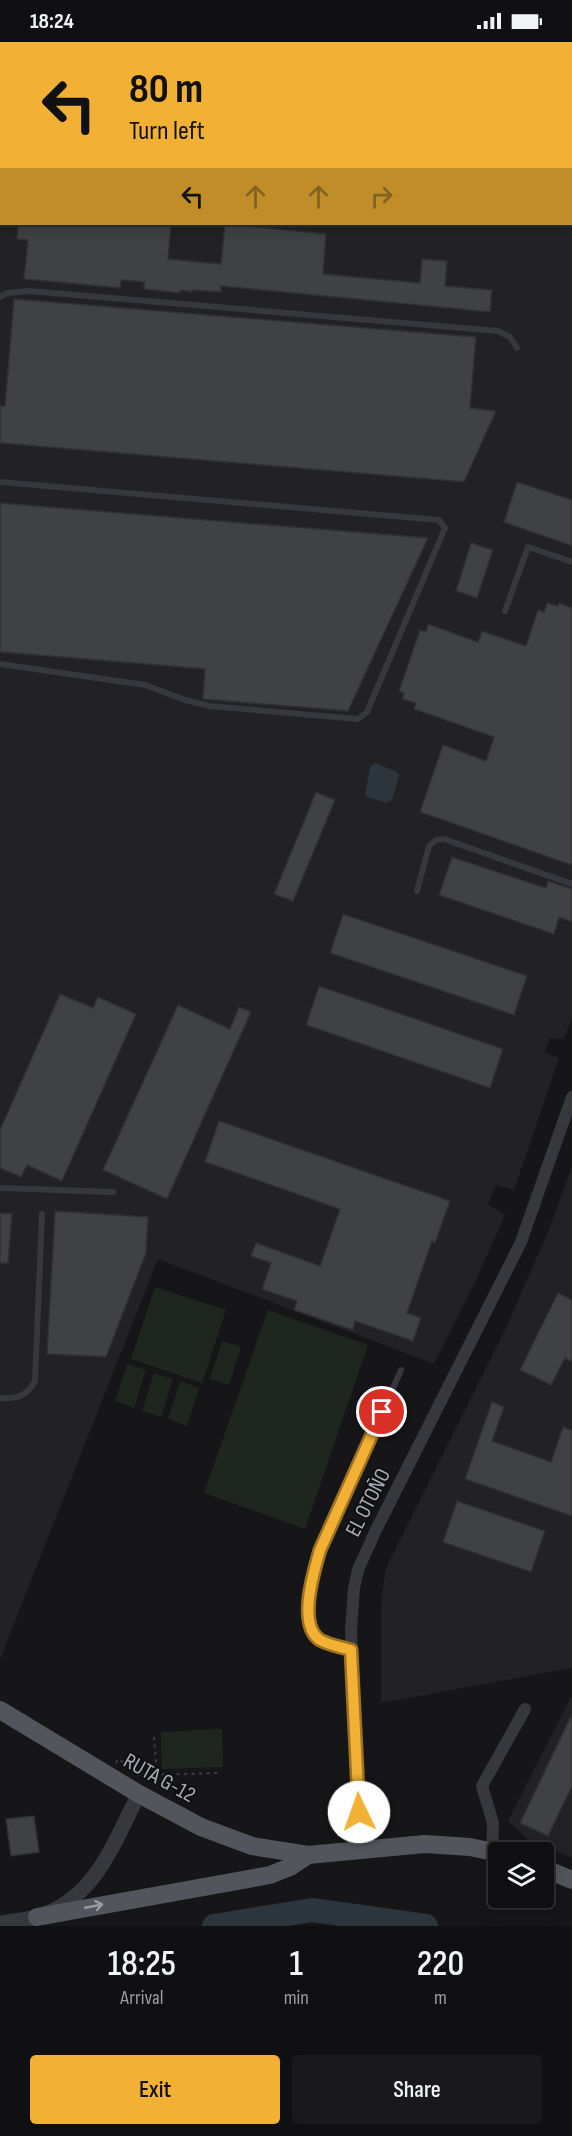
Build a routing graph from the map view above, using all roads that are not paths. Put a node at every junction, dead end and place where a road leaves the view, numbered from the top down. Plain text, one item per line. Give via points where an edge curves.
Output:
1 (0, 297) edge
2 (517, 348) dead end
3 (0, 482) edge
4 (572, 562) edge
5 (505, 611) dead end
6 (0, 664) edge
7 (572, 884) edge
8 (417, 891) dead end
9 (572, 1097) edge
10 (0, 1188) edge
11 (113, 1192) dead end
12 (42, 1214) dead end
13 (401, 1371) dead end
14 (0, 1398) edge
15 (351, 1650) junction
16 (525, 1709) dead end
17 (0, 1710) edge
18 (139, 1794) junction
19 (494, 1842) edge
20 (361, 1850) junction
21 (488, 1851) edge
22 (308, 1855) junction
23 (554, 1873) edge
24 (572, 1880) edge
25 (37, 1917) junction
26 (0, 1923) edge

1 - 2 lane via 29,291 498,331 510,337
3 - 6 lane via 439,520 445,528 367,712 358,719 209,706 145,685
4 - 5 lane via 528,547
7 - 8 lane via 444,839 429,846
9 - 15 street, EL OTOÑO via 521,1242 361,1562 354,1588
10 - 11 lane
12 - 14 lane via 35,1381 20,1397
13 - 15 lane via 315,1566 308,1611 311,1630 321,1641
15 - 20 street, EL OTOÑO
16 - 19 street via 482,1786
17 - 18 main road, RUTA G-12
18 - 22 main road, RUTA G-12 via 233,1841 270,1851
18 - 25 street via 90,1884 75,1898
20 - 21 main road via 425,1844
20 - 22 main road
25 -> 22 main road via 270,1875 290,1868
23 - 24 main road
25 - 26 street

